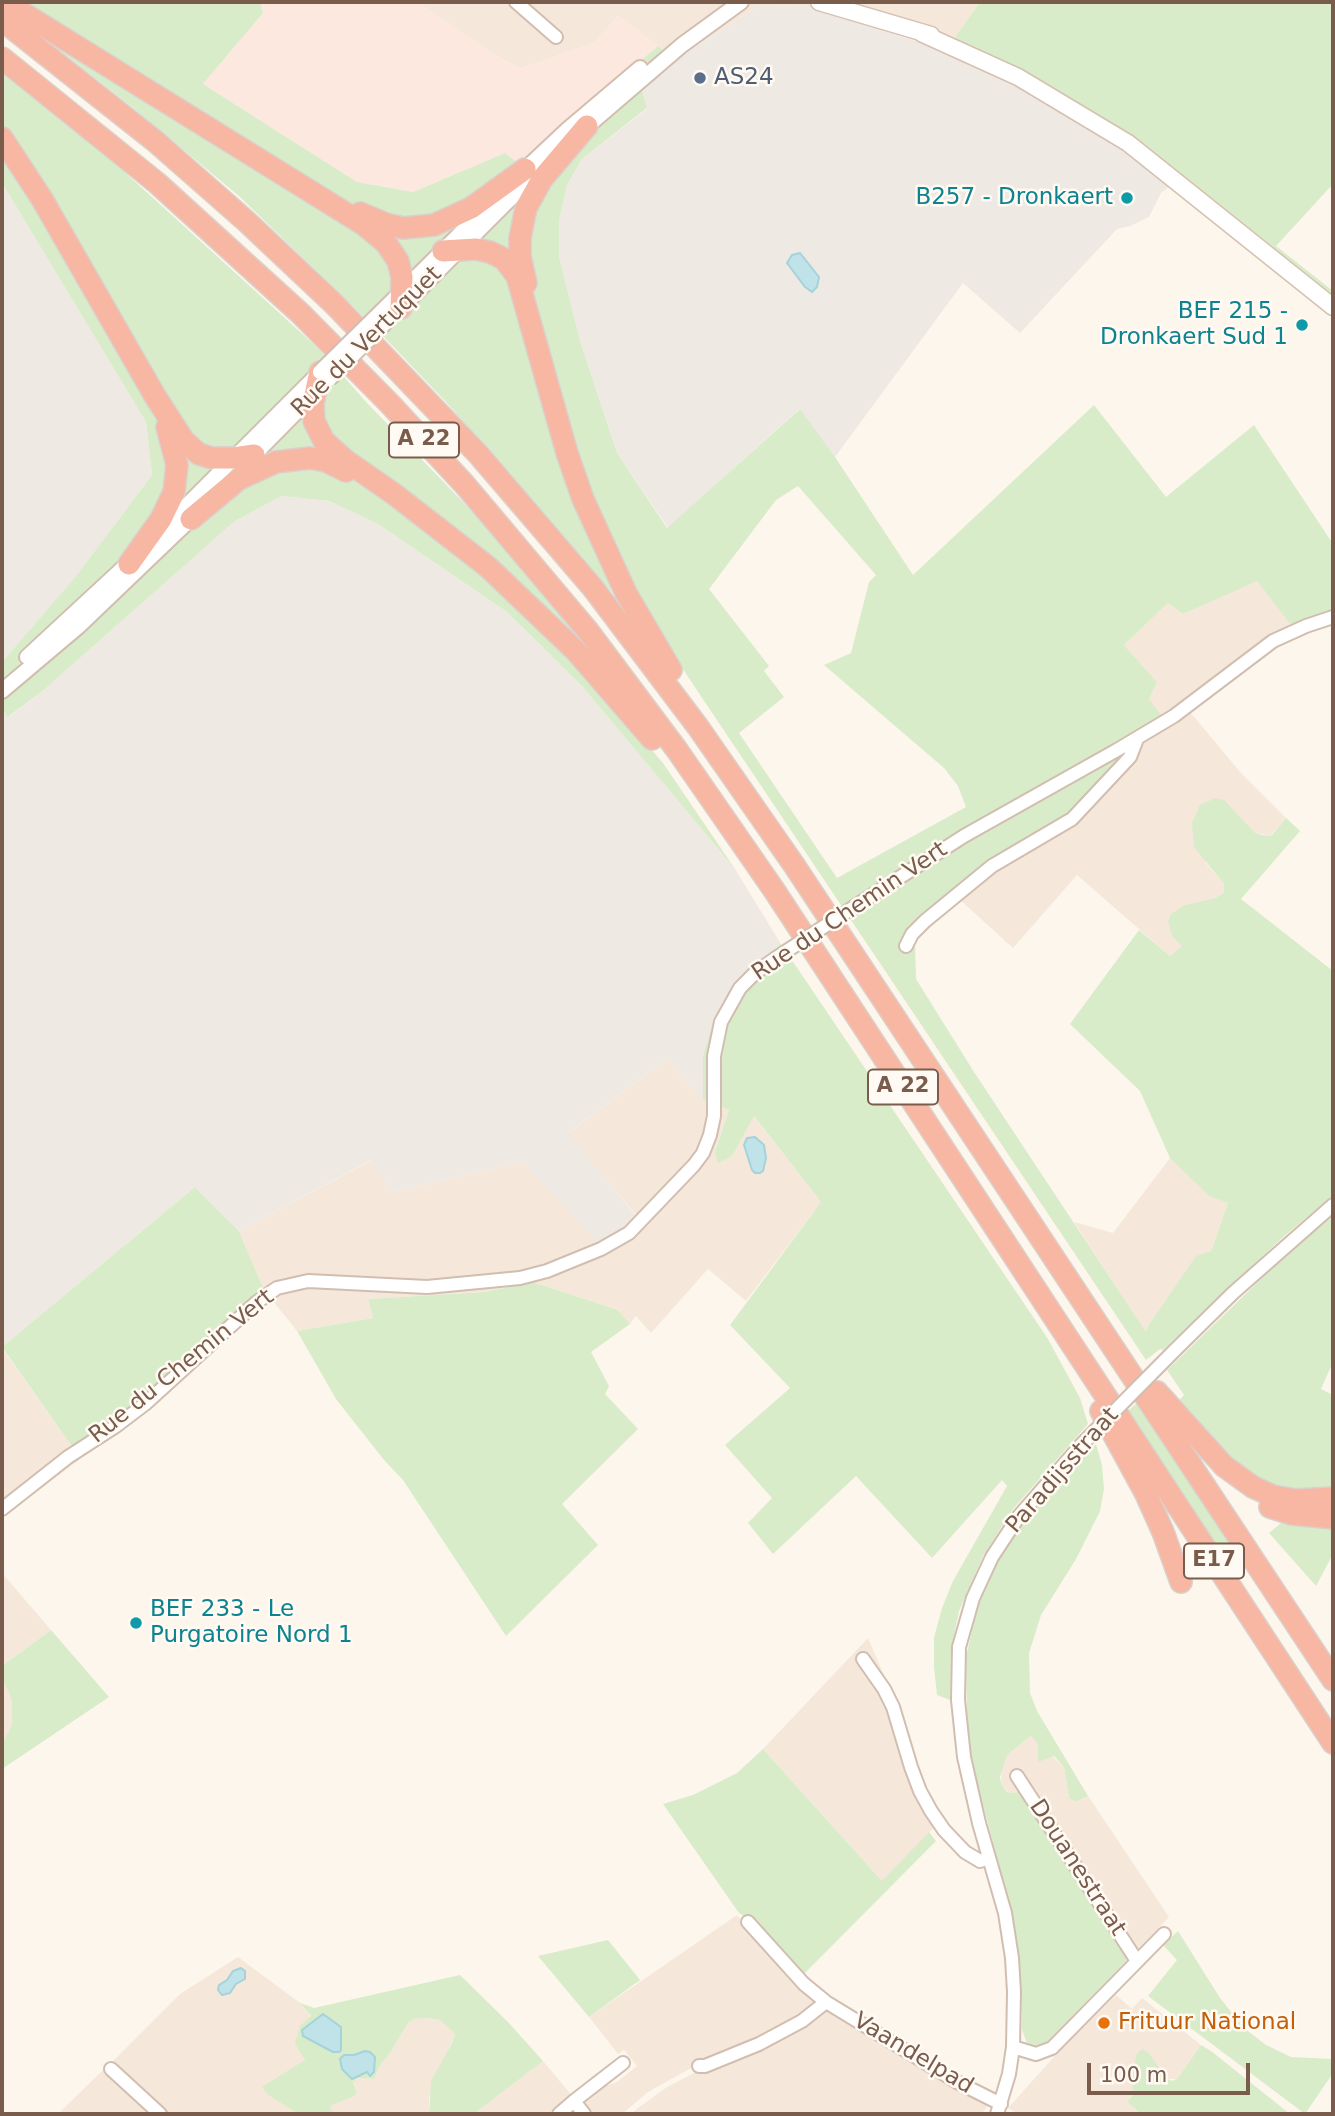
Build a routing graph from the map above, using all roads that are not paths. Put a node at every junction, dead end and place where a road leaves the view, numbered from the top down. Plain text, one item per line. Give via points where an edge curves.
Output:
1 (5, 2) edge
2 (516, 2) edge
3 (724, 2) edge
4 (741, 2) edge
5 (823, 2) edge
6 (2, 20) edge
7 (556, 37) dead end
8 (2, 58) edge
9 (587, 126) junction
10 (2, 138) edge
11 (525, 169) junction
12 (309, 190) junction
13 (452, 250) junction
14 (1333, 307) edge
15 (393, 308) junction
16 (545, 370) junction
17 (321, 382) junction
18 (155, 396) junction
19 (244, 457) junction
20 (410, 507) junction
21 (191, 519) junction
22 (129, 564) junction
23 (1333, 617) edge
24 (2, 679) edge
25 (2, 691) edge
26 (1137, 739) junction
27 (744, 791) junction
28 (774, 890) junction
29 (906, 946) dead end
30 (1333, 1205) edge
31 (1033, 1283) junction
32 (1078, 1295) junction
33 (1115, 1352) joint
34 (1142, 1374) junction
35 (1096, 1378) joint
36 (1333, 1498) edge
37 (2, 1508) edge
38 (1333, 1518) edge
39 (1181, 1582) dead end
40 (863, 1658) dead end
41 (1333, 1681) edge
42 (1333, 1743) edge
43 (1017, 1776) dead end
44 (989, 1858) junction
45 (748, 1922) dead end
46 (1164, 1934) dead end
47 (1137, 1961) junction
48 (826, 2001) junction
49 (1013, 2047) junction
50 (623, 2063) dead end
51 (699, 2066) dead end
52 (111, 2069) dead end
53 (574, 2101) junction
54 (999, 2109) edge
55 (160, 2114) edge
56 (559, 2114) edge
57 (584, 2114) edge

1 - 12 highway
2 - 7 street
3 - 11 street, Rue du Vertuquet via 594,106
4 - 9 street, Rue du Vertuquet via 682,45
5 - 14 main road via 921,33 1018,77 1115,134
6 - 27 highway, A 22 via 216,194 378,347 568,558
8 - 28 highway, A 22 via 222,240 425,441 588,631
9 - 13 street, Rue du Vertuquet
9 - 16 highway via 538,185 521,223 522,265
10 - 18 highway via 51,213
11 - 12 highway via 460,214 418,228 386,224
11 - 13 street, Rue du Vertuquet
12 - 15 highway via 386,243 398,261
13 - 15 street, Rue du Vertuquet
13 - 16 highway via 490,252 513,270
15 - 17 street, Rue du Vertuquet, bridge
16 - 27 highway via 572,469 608,556
17 - 19 street, Rue du Vertuquet
17 - 19 street, Rue du Vertuquet
17 - 20 highway via 314,421 324,441
18 - 19 highway via 193,450 212,458
18 - 22 highway via 176,456 176,483 161,519
19 - 21 street, Rue du Vertuquet
19 - 22 street, Rue du Vertuquet
20 - 21 highway via 326,461 296,458 247,474
20 - 28 highway via 488,567 575,650 641,724 731,843
21 - 25 street, Rue du Vertuquet via 79,626
22 - 24 street, Rue du Vertuquet
23 - 26 street, Rue du Chemin Vert via 1273,641
26 - 29 street, Rue du Chemin Vert via 1130,757 1072,819 992,866 925,921
26 - 37 street, Rue du Chemin Vert, bridge via 964,836 755,973 740,988 721,1022 714,1116 703,1153 629,1233 601,1249 520,1278 427,1287 308,1281 277,1289 145,1404
27 - 32 highway, A 22
28 - 31 highway, A 22
30 - 44 street, Paradijsstraat, bridge via 1233,1293 1081,1445 1019,1516 992,1557 973,1598 959,1647 958,1700 964,1757
31 - 35 highway, A 22
31 - 39 highway via 1047,1321 1133,1468
32 - 33 highway, A 22
32 - 34 highway
33 - 41 highway, E17
34 - 36 highway via 1224,1466 1253,1488 1296,1500
34 - 38 highway via 1172,1420 1222,1476 1248,1496 1292,1514
35 - 42 highway, E17
40 - 44 street via 893,1707 920,1791 932,1811 965,1852 980,1861
43 - 47 street, Douanestraat
44 - 49 street, Paradijsstraat via 1012,1958
45 - 48 street, Vaandelpad via 804,1984
46 - 47 street
47 - 49 street via 1052,2048 1036,2053
48 - 51 street, Vaandelpad via 802,2021 759,2045
48 - 54 street, Vaandelpad
49 - 54 street, Paradijsstraat
50 - 53 street
52 - 55 street
53 - 56 street
53 - 57 street

